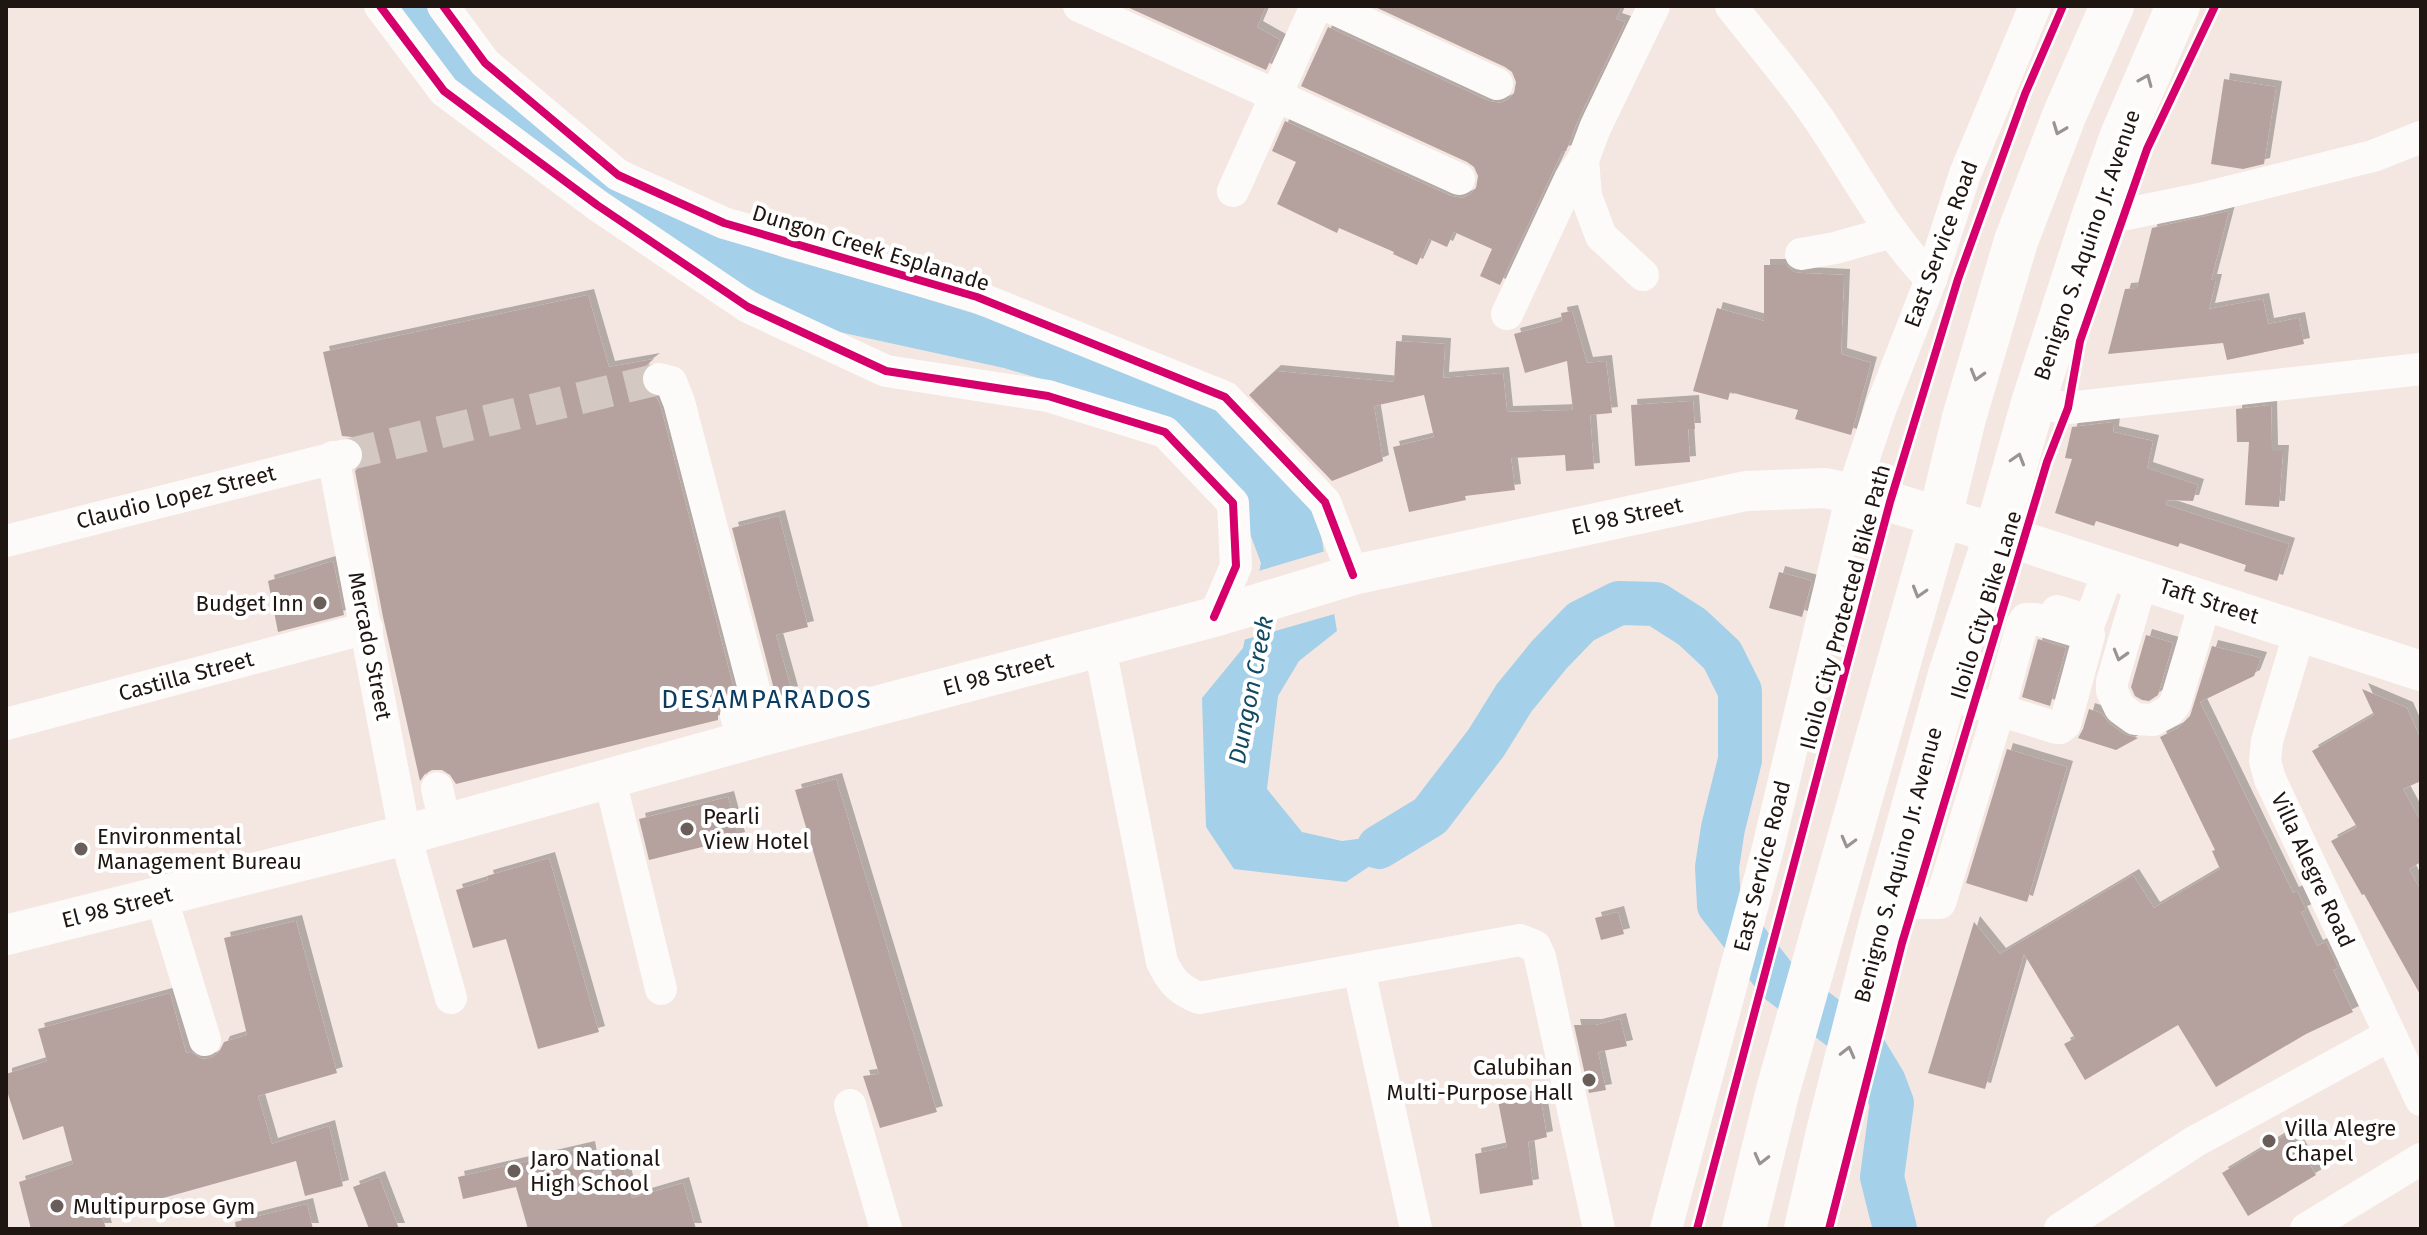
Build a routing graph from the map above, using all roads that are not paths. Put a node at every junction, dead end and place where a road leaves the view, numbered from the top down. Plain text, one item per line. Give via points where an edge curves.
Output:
1 (380, 6) edge
2 (443, 6) edge
3 (1079, 6) edge
4 (1316, 6) edge
5 (1328, 6) edge
6 (1654, 6) edge
7 (1731, 6) edge
8 (2035, 6) edge
9 (2112, 6) edge
10 (2178, 6) edge
11 (1497, 84) dead end
12 (1277, 96) junction
13 (2421, 137) edge
14 (1583, 160) junction
15 (1459, 179) dead end
16 (1233, 191) dead end
17 (2092, 221) junction
18 (1892, 232) junction
19 (1801, 254) dead end
20 (1643, 275) dead end
21 (1931, 279) junction
22 (1507, 314) dead end
23 (2421, 369) edge
24 (665, 381) dead end
25 (2033, 403) junction
26 (340, 456) joint
27 (1852, 494) junction
28 (1940, 517) junction
29 (1996, 534) junction
30 (6, 541) edge
31 (2125, 574) junction
32 (1353, 575) junction
33 (2206, 600) junction
34 (1214, 617) junction
35 (2036, 619) junction
36 (367, 628) junction
37 (2300, 631) junction
38 (1100, 648) junction
39 (2421, 671) edge
40 (1945, 693) junction
41 (1999, 710) junction
42 (6, 724) edge
43 (748, 730) junction
44 (610, 780) junction
45 (405, 835) junction
46 (161, 896) junction
47 (1885, 911) junction
48 (6, 935) edge
49 (1359, 970) junction
50 (661, 989) dead end
51 (451, 998) dead end
52 (2390, 1035) junction
53 (205, 1040) dead end
54 (2421, 1100) edge
55 (850, 1105) dead end
56 (2421, 1159) edge
57 (886, 1229) edge
58 (1416, 1229) edge
59 (1599, 1229) edge
60 (1666, 1229) edge
61 (1744, 1229) edge
62 (1806, 1229) edge
63 (2060, 1229) edge
64 (2306, 1229) edge

1 - 34 street via 444,91 597,205 748,307 886,371 1048,396 1165,432 1233,503 1236,566
2 - 32 street, Dungon Creek Esplanade via 485,63 618,175 724,223 977,297 1225,397 1325,502
3 - 12 street
4 - 12 street
5 - 11 street
6 - 14 street
7 - 18 street via 1796,88
8 - 21 street, East Service Road via 1965,174
9 -> 28 highway via 2016,241
17 -> 10 highway, Benigno S. Aquino Jr. Avenue
12 - 15 street
12 - 16 street
13 - 17 street via 2373,156
14 - 20 street via 1586,196 1601,236
14 - 22 street
17 - 25 highway, Benigno S. Aquino Jr. Avenue
18 - 19 street
18 - 21 street
21 - 27 street, East Service Road
23 - 25 street via 2068,408
24 - 43 street via 679,402
29 -> 25 highway, Benigno S. Aquino Jr. Avenue
26 - 30 street, Claudio Lopez Street
26 - 36 street, Mercado Street
27 - 28 main road, El 98 Street
27 - 32 main road, El 98 Street via 1825,488 1746,491
27 - 60 street, East Service Road via 1768,848
28 - 29 main road, El 98 Street
28 -> 61 highway via 1778,1090
29 - 31 main road, Taft Street
29 - 40 highway, Benigno S. Aquino Jr. Avenue
31 - 33 main road, Taft Street
31 -> 33 street via 2112,682 2115,700 2135,719 2153,720 2175,704
31 - 35 street via 2090,621 2041,606
32 - 34 main road, El 98 Street
33 - 37 main road, Taft Street
34 - 38 main road, El 98 Street
35 - 41 street via 2022,625
35 - 41 street via 2089,635 2065,724 2057,728
36 - 42 street, Castilla Street
36 - 45 street, Mercado Street
37 - 39 main road, Taft Street
37 - 52 street, Villa Alegre Road via 2265,761
38 - 43 main road, El 98 Street
38 - 49 street via 1169,979 1199,998
40 - 41 street
40 - 47 highway, Benigno S. Aquino Jr. Avenue
41 - 47 street via 1940,903
43 - 44 main road, El 98 Street
44 - 45 main road, El 98 Street via 441,806
44 - 50 street
45 - 46 main road, El 98 Street
45 - 51 street, Mercado Street
46 - 48 main road, El 98 Street
46 - 53 street
62 -> 47 highway, Benigno S. Aquino Jr. Avenue
49 - 58 street
49 - 59 street via 1520,940 1535,946
52 - 54 street, Villa Alegre Road
52 - 63 street via 2194,1142
55 - 57 street
56 - 64 street

